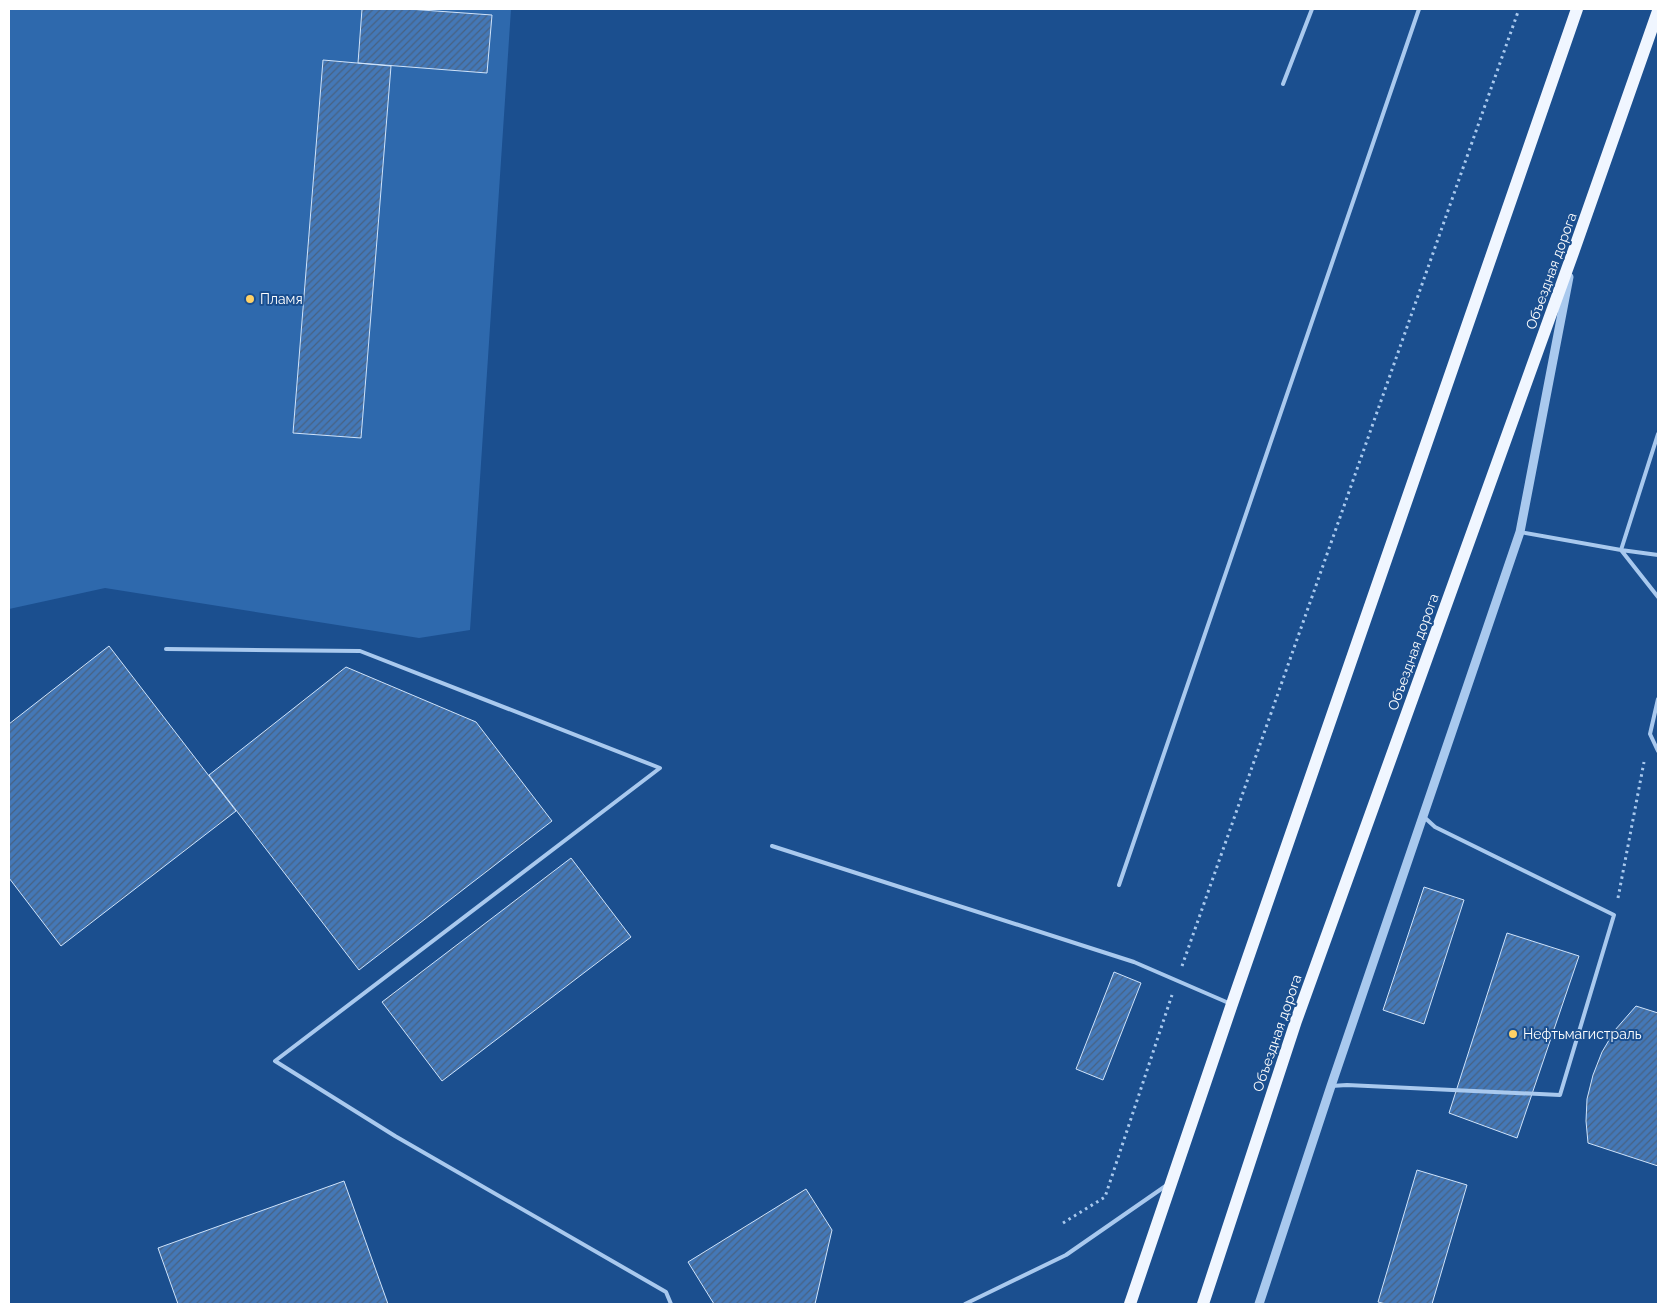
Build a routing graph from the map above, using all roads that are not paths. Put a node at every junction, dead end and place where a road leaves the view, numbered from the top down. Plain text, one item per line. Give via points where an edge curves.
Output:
1 (1312, 9) edge
2 (1419, 9) edge
3 (1577, 9) edge
4 (1658, 11) edge
5 (1283, 84) dead end
6 (1574, 250) junction
7 (1658, 434) edge
8 (1520, 532) junction
9 (1621, 550) junction
10 (1658, 555) edge
11 (1658, 597) edge
12 (166, 649) dead end
13 (1658, 699) edge
14 (1658, 751) edge
15 (1423, 816) junction
16 (772, 846) dead end
17 (1119, 885) dead end
18 (1232, 1004) junction
19 (1331, 1086) junction
20 (1171, 1182) junction
21 (671, 1304) edge
22 (965, 1304) edge
23 (1130, 1304) edge
24 (1203, 1304) edge
25 (1259, 1304) edge

1 - 5 lane
2 - 17 lane
3 - 18 main road
4 - 6 main road, Объездная дорога
6 - 8 street
6 - 24 main road, Объездная дорога via 1296,1021
7 - 9 lane
8 - 9 lane
8 - 15 street
9 - 10 lane
9 - 11 lane
12 - 21 lane via 360,651 660,768 275,1060 394,1136 666,1292
13 - 14 lane via 1650,734
15 - 19 street
15 - 19 lane via 1435,827 1614,915 1560,1095
16 - 18 lane via 1134,962
18 - 20 main road
19 - 25 street
20 - 22 lane via 1066,1256
20 - 23 main road

